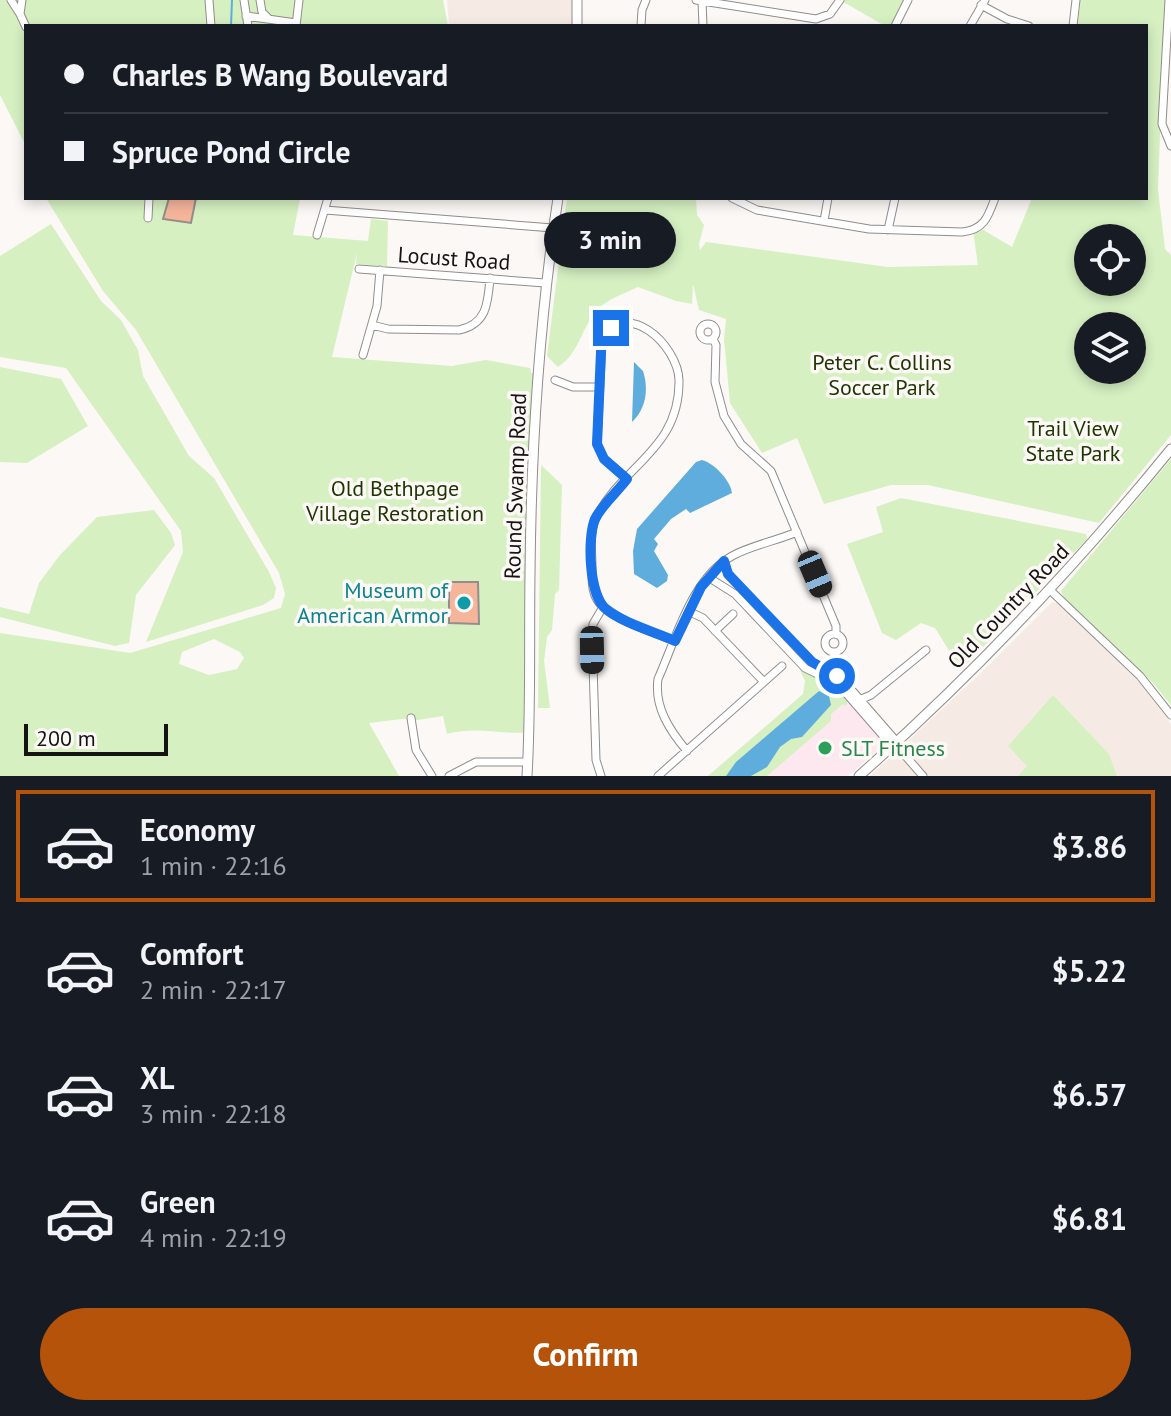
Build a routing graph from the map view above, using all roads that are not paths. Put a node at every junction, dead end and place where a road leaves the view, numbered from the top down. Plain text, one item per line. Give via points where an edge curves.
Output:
1 (16, 0) edge
2 (209, 0) edge
3 (244, 0) edge
4 (260, 0) edge
5 (299, 0) edge
6 (577, 0) edge
7 (646, 0) edge
8 (699, 0) edge
9 (840, 0) edge
10 (908, 0) edge
11 (1076, 0) edge
12 (1169, 0) edge
13 (983, 2) edge
14 (246, 16) junction
15 (269, 19) junction
16 (25, 24) edge
17 (211, 24) edge
18 (248, 24) edge
19 (290, 24) edge
20 (294, 24) edge
21 (577, 24) edge
22 (641, 24) edge
23 (703, 24) edge
24 (896, 24) edge
25 (971, 24) edge
26 (1023, 24) edge
27 (1073, 24) edge
28 (1171, 146) edge
29 (149, 200) edge
30 (328, 200) edge
31 (558, 200) edge
32 (735, 200) edge
33 (828, 200) edge
34 (895, 200) edge
35 (994, 200) edge
36 (325, 210) junction
37 (148, 218) dead end
38 (824, 221) junction
39 (553, 228) junction
40 (888, 230) junction
41 (317, 235) dead end
42 (359, 269) dead end
43 (380, 270) junction
44 (490, 278) junction
45 (545, 283) junction
46 (372, 325) junction
47 (713, 339) dead end
48 (363, 355) dead end
49 (555, 380) dead end
50 (599, 387) junction
51 (1171, 449) edge
52 (627, 479) junction
53 (797, 532) junction
54 (724, 561) junction
55 (708, 577) junction
56 (1050, 590) junction
57 (603, 607) junction
58 (688, 611) junction
59 (733, 614) dead end
60 (715, 631) junction
61 (836, 634) dead end
62 (675, 641) junction
63 (926, 650) dead end
64 (782, 666) dead end
65 (764, 682) junction
66 (857, 701) junction
67 (1171, 715) edge
68 (411, 718) dead end
69 (895, 744) junction
70 (687, 751) junction
71 (528, 762) junction
72 (432, 776) edge
73 (449, 776) edge
74 (527, 776) edge
75 (601, 776) edge
76 (658, 776) edge
77 (859, 776) edge
78 (923, 776) edge

1 - 16 street
2 - 17 street
3 - 14 street
4 - 15 street
5 - 20 street
6 - 21 main road
7 - 22 street
8 - 9 street via 816,19 830,14
8 - 23 street
10 - 24 street
11 - 27 street
12 - 28 street via 1162,124
13 - 25 street
13 - 26 street
14 - 15 street
14 - 18 street
15 - 19 street
29 - 37 street
30 - 36 street
31 - 39 main road, Round Swamp Road
32 - 38 street via 749,209
33 - 38 street
34 - 40 street
35 - 40 street via 985,223 973,231
36 - 39 street
36 - 41 street
38 - 40 street
39 - 45 main road, Round Swamp Road
42 - 43 street, Locust Road
43 - 44 street, Locust Road
43 - 46 street
44 - 45 street, Locust Road
44 - 46 street via 486,310 470,327
45 - 71 main road, Round Swamp Road via 533,463
46 - 48 street
47 - 53 street via 715,382 724,416 741,444 771,471
49 - 50 street via 573,387
50 - 52 street via 599,451
50 - 52 street via 602,341 618,325 634,324 653,333 675,360 679,380 673,420
51 - 56 main road, Old Country Road
52 - 57 street via 593,529 592,583
53 - 54 street
53 - 61 street
54 - 55 street
54 - 66 street via 728,574
55 - 58 street
55 - 66 street via 735,594 805,668 833,680
56 - 67 street via 1140,676
56 - 69 main road, Old Country Road
57 - 62 street
57 - 75 street via 592,633
58 - 60 street
58 - 62 street
59 - 60 street
60 - 65 street
62 - 70 street via 658,679 657,696 667,725
63 - 66 street
64 - 65 street
65 - 70 street
66 - 69 street
68 - 72 street via 416,750
69 - 77 main road, Old Country Road
69 - 78 street
70 - 76 street
71 - 73 street via 476,762
71 - 74 main road, Round Swamp Road

